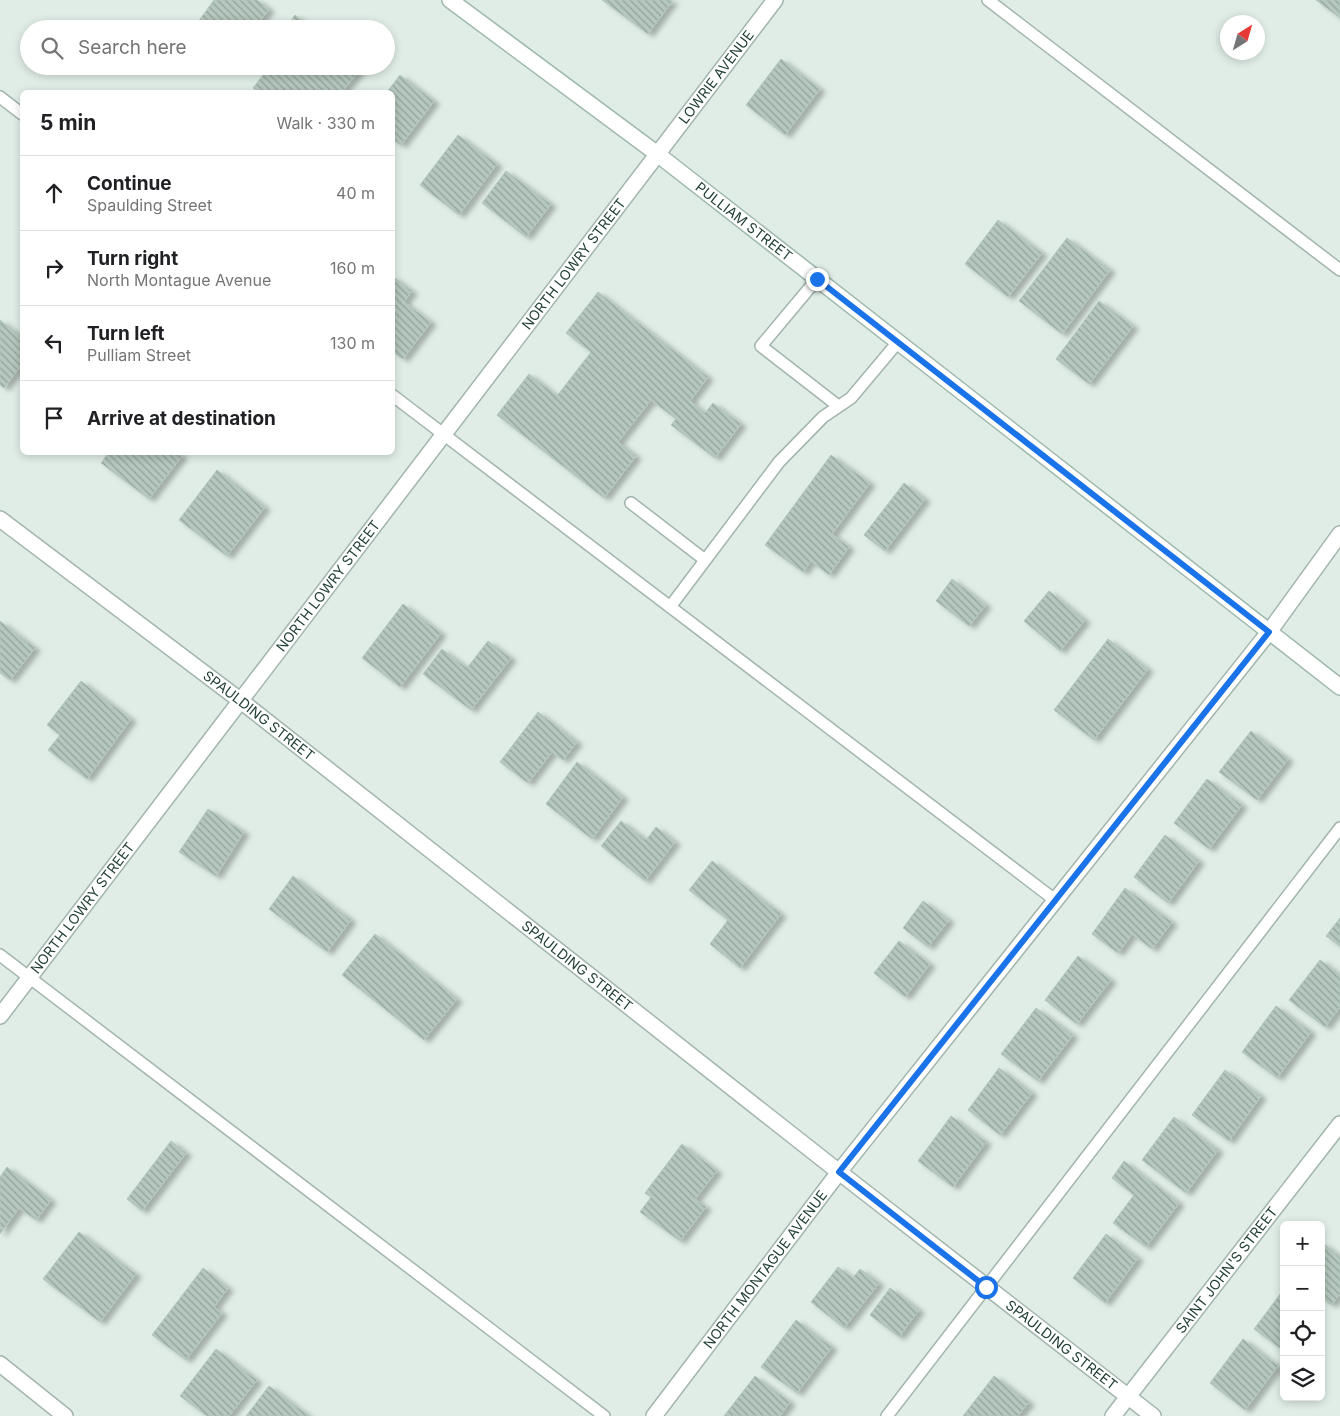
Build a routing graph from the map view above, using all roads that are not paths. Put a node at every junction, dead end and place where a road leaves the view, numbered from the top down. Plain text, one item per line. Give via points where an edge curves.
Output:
1 (450, 0) edge
2 (775, 0) edge
3 (988, 0) edge
4 (0, 97) edge
5 (20, 112) edge
6 (656, 153) junction
7 (1340, 270) edge
8 (817, 279) junction
9 (898, 342) junction
10 (395, 397) edge
11 (838, 405) junction
12 (443, 434) junction
13 (631, 503) dead end
14 (0, 519) edge
15 (1340, 534) edge
16 (706, 560) junction
17 (670, 607) junction
18 (1269, 632) junction
19 (1340, 687) edge
20 (241, 701) junction
21 (1340, 828) edge
22 (1056, 900) junction
23 (0, 955) edge
24 (30, 978) junction
25 (0, 1016) edge
26 (1340, 1124) edge
27 (839, 1172) junction
28 (986, 1287) junction
29 (0, 1364) edge
30 (1128, 1397) junction
31 (65, 1416) edge
32 (604, 1416) edge
33 (654, 1416) edge
34 (887, 1416) edge
35 (1113, 1416) edge
36 (1153, 1416) edge

1 - 6 street, PULLIAM STREET
2 - 6 street, LOWRIE AVENUE
3 - 7 lane
4 - 5 lane
6 - 8 street, PULLIAM STREET
6 - 12 street, NORTH LOWRY STREET
8 - 9 street, PULLIAM STREET
8 - 11 lane via 761,346
9 - 11 lane via 850,398
9 - 18 street, PULLIAM STREET
10 - 12 lane
11 - 16 lane via 779,462
12 - 17 lane
12 - 20 street, NORTH LOWRY STREET
13 - 16 lane
14 - 20 street, SPAULDING STREET
15 - 18 street, NORTH MONTAGUE AVENUE
16 - 17 lane
17 - 22 lane
18 - 19 street, PULLIAM STREET
18 - 22 street, NORTH MONTAGUE AVENUE
20 - 24 street, NORTH LOWRY STREET
20 - 27 street, SPAULDING STREET
21 - 28 lane
22 - 27 street, NORTH MONTAGUE AVENUE
23 - 24 lane
24 - 25 street, NORTH LOWRY STREET
24 - 32 lane
26 - 30 street, SAINT JOHN'S STREET
27 - 28 street, SPAULDING STREET
27 - 33 street, NORTH MONTAGUE AVENUE
28 - 30 street, SPAULDING STREET
28 - 34 lane
29 - 31 street
30 - 35 street, SAINT JOHN'S STREET
30 - 36 street, SPAULDING STREET

